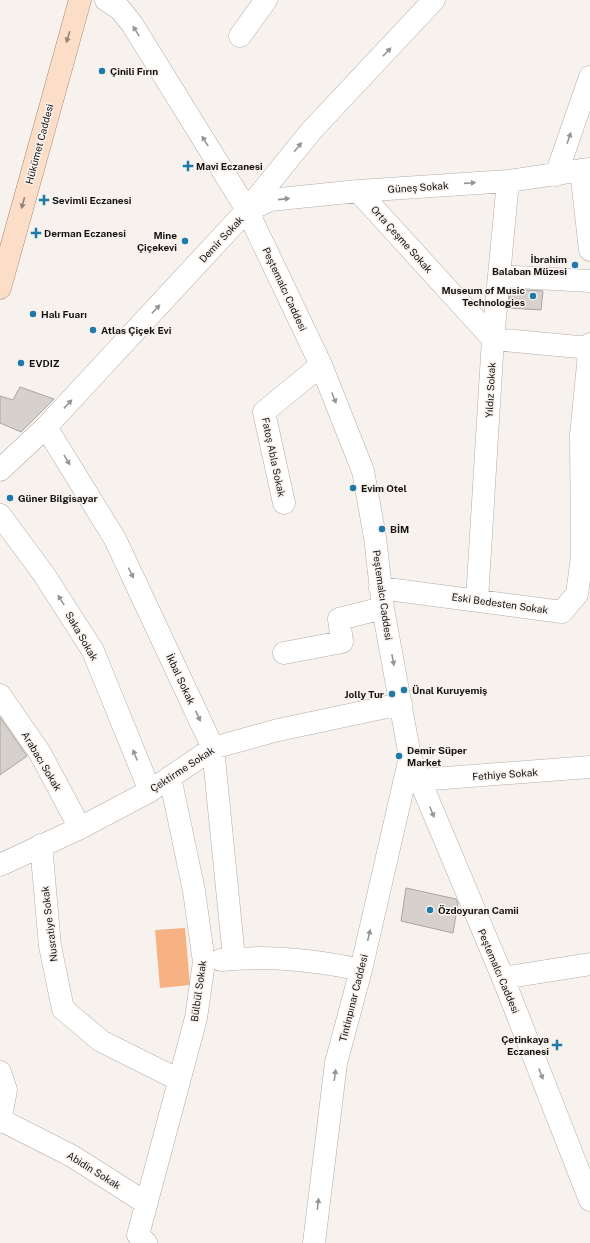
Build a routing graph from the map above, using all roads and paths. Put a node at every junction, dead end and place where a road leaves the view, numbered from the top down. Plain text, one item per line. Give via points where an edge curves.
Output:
1 (80, 0) edge
2 (106, 0) edge
3 (266, 0) edge
4 (434, 0) edge
5 (240, 36) dead end
6 (590, 77) edge
7 (585, 170) edge
8 (556, 174) junction
9 (508, 181) junction
10 (358, 192) junction
11 (247, 210) junction
12 (590, 250) edge
13 (499, 276) junction
14 (1, 278) edge
15 (590, 281) edge
16 (493, 339) junction
17 (590, 344) edge
18 (590, 348) edge
19 (321, 365) junction
20 (46, 427) junction
21 (586, 435) edge
22 (0, 470) edge
23 (284, 503) dead end
24 (0, 515) edge
25 (586, 557) edge
26 (381, 598) junction
27 (477, 600) junction
28 (284, 653) dead end
29 (0, 695) edge
30 (401, 704) junction
31 (213, 748) junction
32 (410, 756) junction
33 (590, 767) edge
34 (170, 777) junction
35 (419, 780) junction
36 (150, 791) junction
37 (80, 828) junction
38 (41, 845) junction
39 (0, 865) edge
40 (234, 958) junction
41 (204, 962) junction
42 (590, 964) edge
43 (361, 970) junction
44 (503, 978) junction
45 (0, 1072) edge
46 (180, 1080) junction
47 (0, 1121) edge
48 (585, 1175) edge
49 (590, 1200) edge
50 (146, 1203) junction
51 (146, 1243) edge
52 (314, 1243) edge

1 -> 14 main road, Hükümet Caddesi
11 -> 2 street, Peştemalcı Caddesi via 132,24 120,9
3 - 5 street
11 -> 4 street, Demir Sokak via 312,130
8 -> 6 street
7 - 8 street, Güneş Sokak
7 - 12 street
8 - 9 street, Güneş Sokak
10 -> 9 street, Güneş Sokak
9 - 13 street, Yıldız Sokak
11 -> 10 street, Güneş Sokak via 270,200
10 - 16 street, Orta Çeşme Sokak
11 - 19 street, Peştemalcı Caddesi
20 -> 11 street, Demir Sokak
13 - 15 street
13 - 16 street, Yıldız Sokak
16 - 18 street
16 - 27 street, Yıldız Sokak
17 - 18 street, Eski Bedesten Sokak
18 - 21 street, Eski Bedesten Sokak
19 - 23 street, Fatoş Abla Sokak via 264,412
19 -> 26 street, Peştemalcı Caddesi via 363,471 375,538
20 - 22 street, Demir Sokak
20 -> 31 street, İkbal Sokak via 115,539
21 - 25 street, Eski Bedesten Sokak
36 -> 24 street, Saka Sokak via 93,651 43,573
25 - 27 street, Eski Bedesten Sokak via 577,594 562,612
26 - 27 street, Eski Bedesten Sokak
26 - 28 street via 339,619 342,642
26 -> 30 street, Peştemalcı Caddesi
29 - 37 street, Arabacı Sokak via 40,753
30 - 31 street, Çektirme Sokak via 278,730
30 - 32 street, Peştemalcı Caddesi
31 - 34 street, Çektirme Sokak
31 - 40 street, İkbal Sokak
32 - 35 street, Peştemalcı Caddesi
43 -> 32 street, Tintinpınar Caddesi
33 - 35 street, Fethiye Sokak
34 - 36 street, Çektirme Sokak
34 - 41 street, Bülbül Sokak via 194,891
35 -> 44 street, Peştemalcı Caddesi
36 - 37 street, Çektirme Sokak
37 - 38 street, Çektirme Sokak
38 - 39 street, Çektirme Sokak
38 - 46 street, Nusratiye Sokak via 50,946 63,1009 101,1042
40 - 41 street
40 - 43 street via 285,958 324,962
41 - 46 street, Bülbül Sokak via 196,1018
42 - 44 street
52 -> 43 street, Tintinpınar Caddesi via 336,1063
44 -> 48 street, Peştemalcı Caddesi
45 - 47 street via 6,1090
46 - 50 street, Bülbül Sokak
47 - 50 street, Abidin Sokak via 72,1156
48 - 49 street, Peştemalcı Caddesi
50 - 51 street via 138,1235

